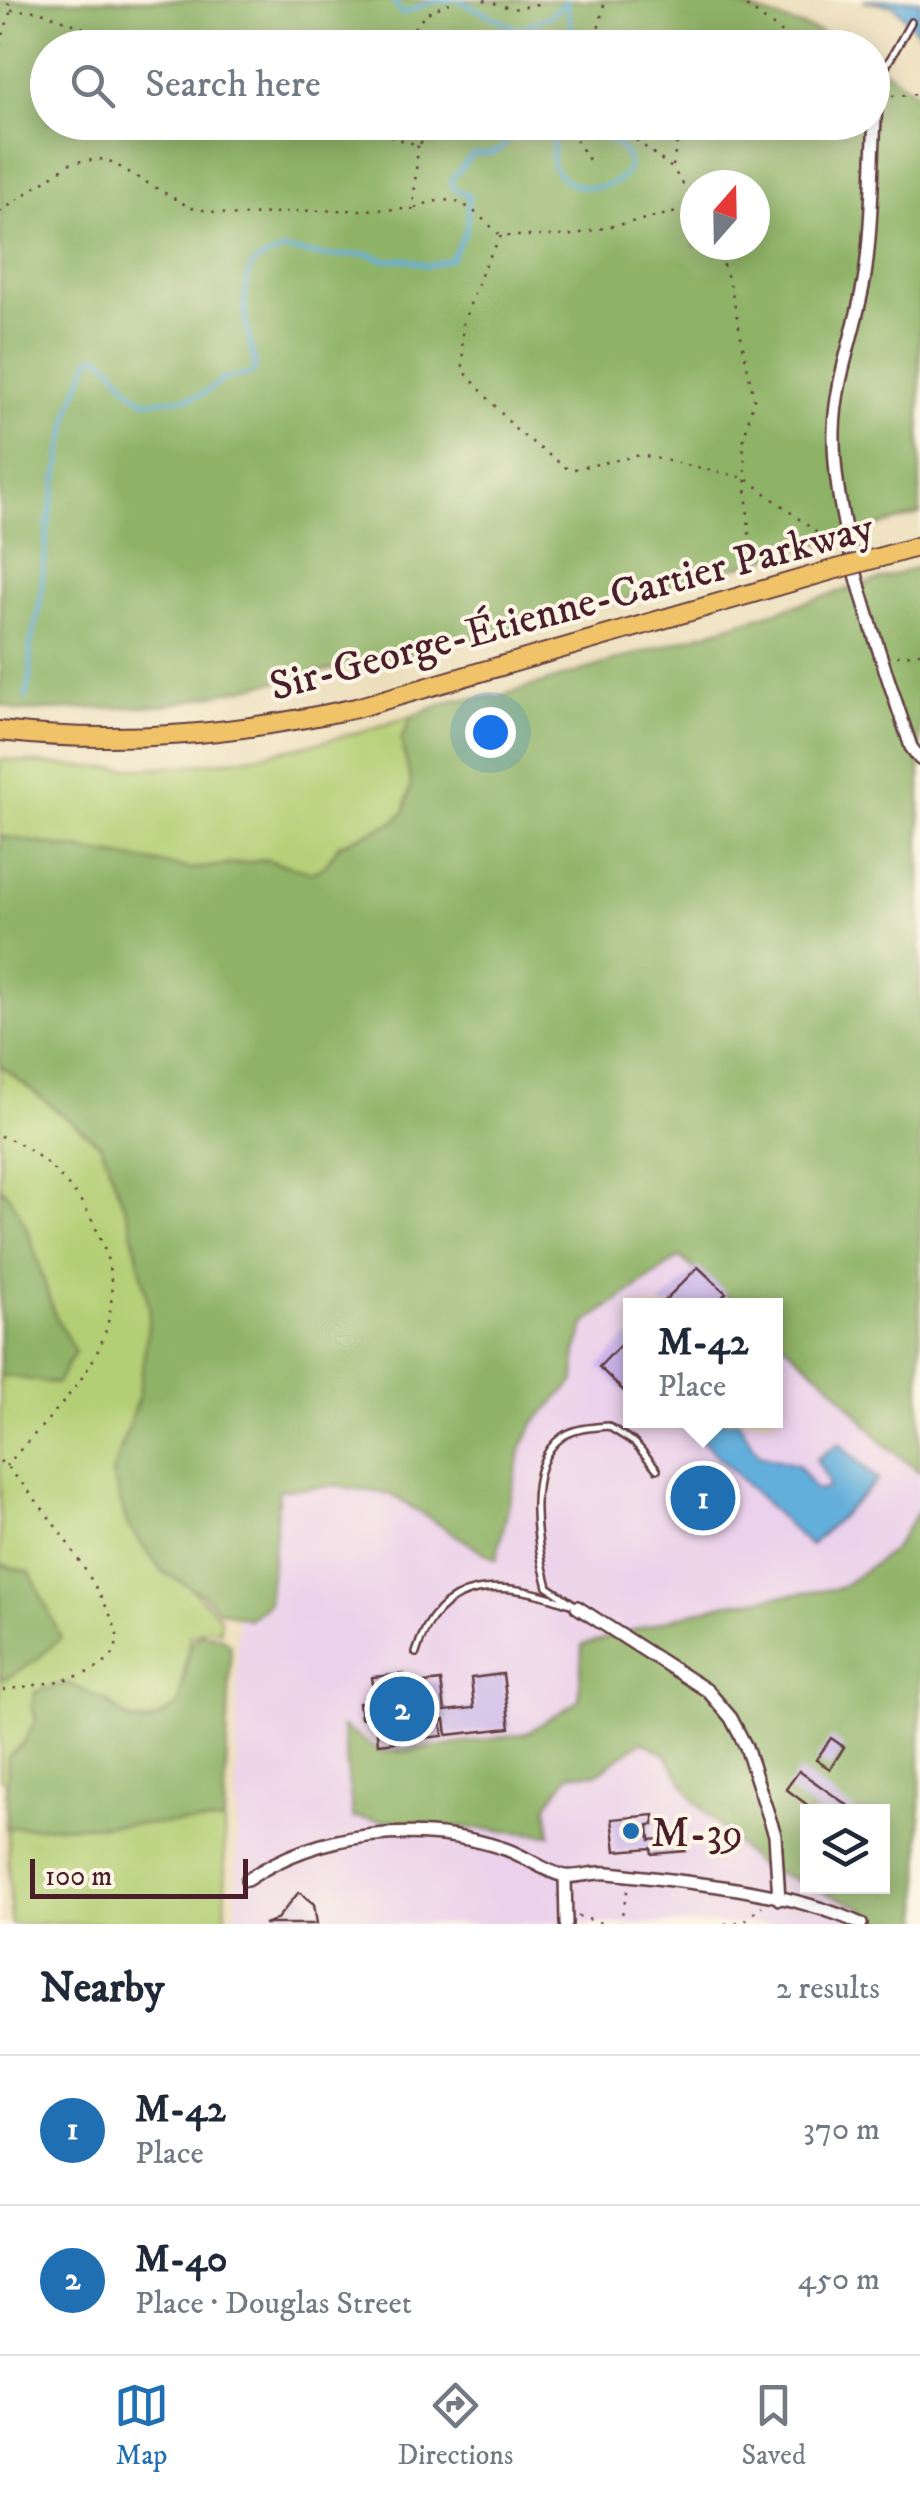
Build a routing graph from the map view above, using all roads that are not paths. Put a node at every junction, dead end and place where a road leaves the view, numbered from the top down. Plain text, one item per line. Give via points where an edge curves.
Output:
1 (911, 22) dead end
2 (890, 59) edge
3 (873, 140) edge
4 (920, 546) edge
5 (0, 731) edge
6 (920, 759) edge
7 (657, 1470) dead end
8 (577, 1607) junction
9 (416, 1653) dead end
10 (565, 1876) junction
11 (247, 1880) dead end
12 (779, 1899) junction
13 (571, 1920) edge
14 (862, 1924) edge

1 - 2 lane
3 - 6 street via 864,284 834,432 850,542
4 - 5 main road, Sir-George-Étienne-Cartier Parkway, bridge via 288,724 102,740
7 - 8 lane via 635,1442 608,1426 563,1436 545,1458 535,1498 540,1558 548,1587
8 - 9 lane via 528,1589 457,1594 424,1626
8 - 12 street via 708,1691 731,1718 775,1835
10 - 11 street via 477,1841 386,1835 317,1844
10 - 12 street via 594,1872 715,1884
10 - 13 street
12 - 14 street

